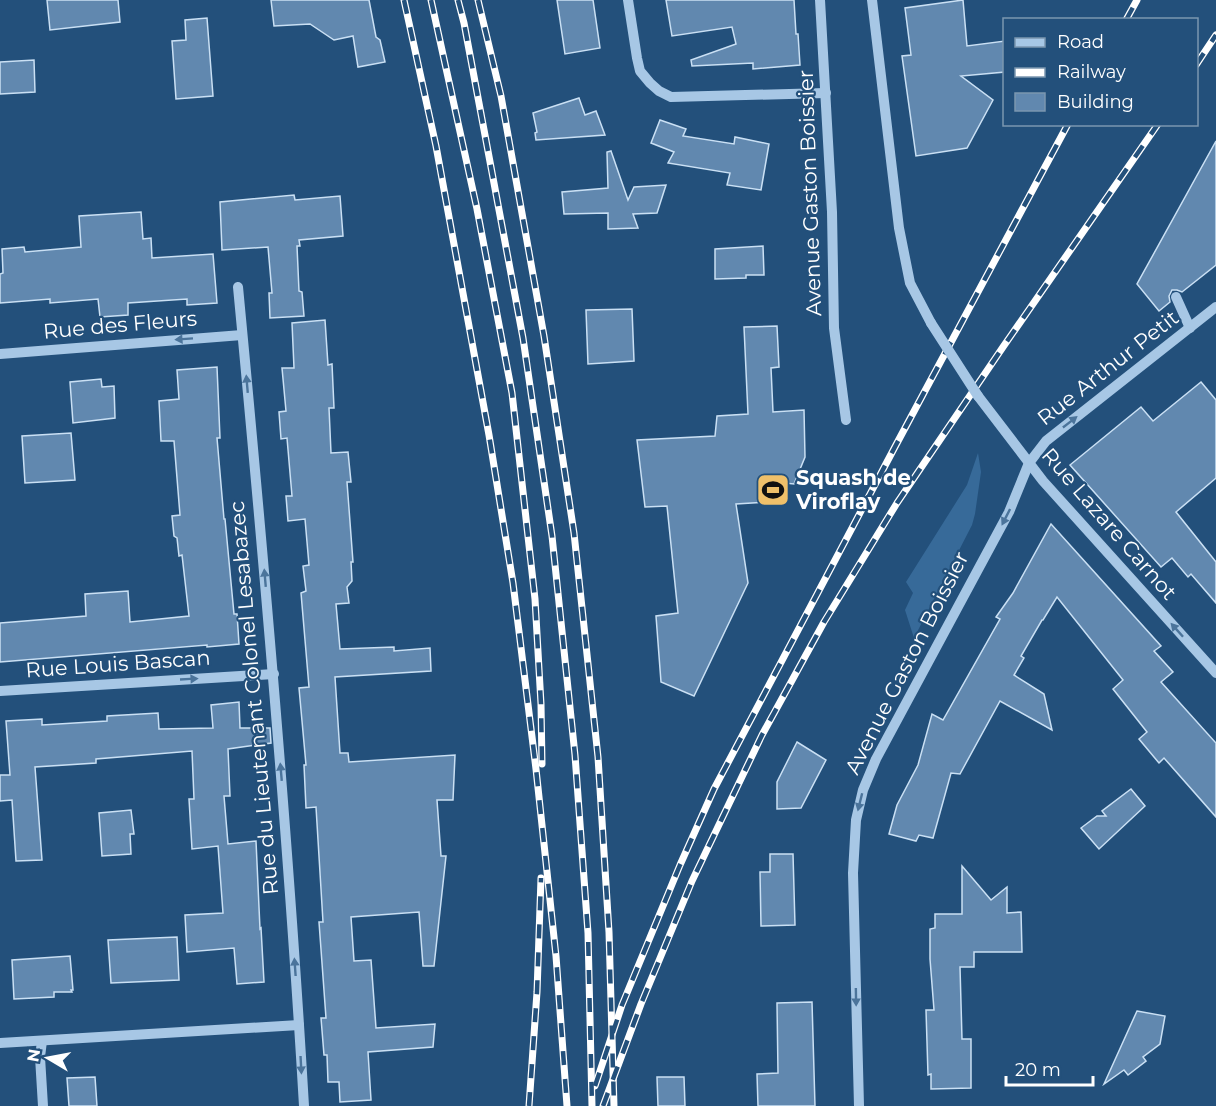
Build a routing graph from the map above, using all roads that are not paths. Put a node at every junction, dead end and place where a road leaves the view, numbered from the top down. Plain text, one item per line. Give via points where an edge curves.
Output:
1 (628, 0) edge
2 (820, 0) edge
3 (872, 0) edge
4 (826, 93) junction
5 (238, 287) dead end
6 (1176, 297) dead end
7 (1216, 307) edge
8 (1190, 328) junction
9 (242, 335) junction
10 (0, 354) edge
11 (846, 420) dead end
12 (1029, 463) junction
13 (1216, 673) edge
14 (274, 674) junction
15 (0, 691) edge
16 (299, 1025) junction
17 (42, 1041) junction
18 (0, 1043) edge
19 (43, 1106) edge
20 (304, 1106) edge
21 (859, 1106) edge

1 - 4 street via 640,71 671,97
2 - 4 street, Avenue Gaston Boissier
3 - 12 street, Rue Lazare Carnot, bridge via 899,228 910,283 978,396
4 - 11 street, Avenue Gaston Boissier via 834,328
5 - 9 street, Rue du Lieutenant Colonel Lesabazec
6 - 8 street
7 - 8 street, Rue Arthur Petit
12 -> 8 street, Rue Arthur Petit via 1046,441
9 -> 10 street, Rue des Fleurs
14 -> 9 street, Rue du Lieutenant Colonel Lesabazec
13 -> 12 street, Rue Lazare Carnot
12 -> 21 street, Avenue Gaston Boissier via 1009,512 863,790 856,820 854,873
15 -> 14 street, Rue Louis Bascan
16 -> 14 street, Rue du Lieutenant Colonel Lesabazec
16 - 17 street
16 -> 20 street, Rue du Lieutenant Colonel Lesabazec
17 - 18 street
17 - 19 street

